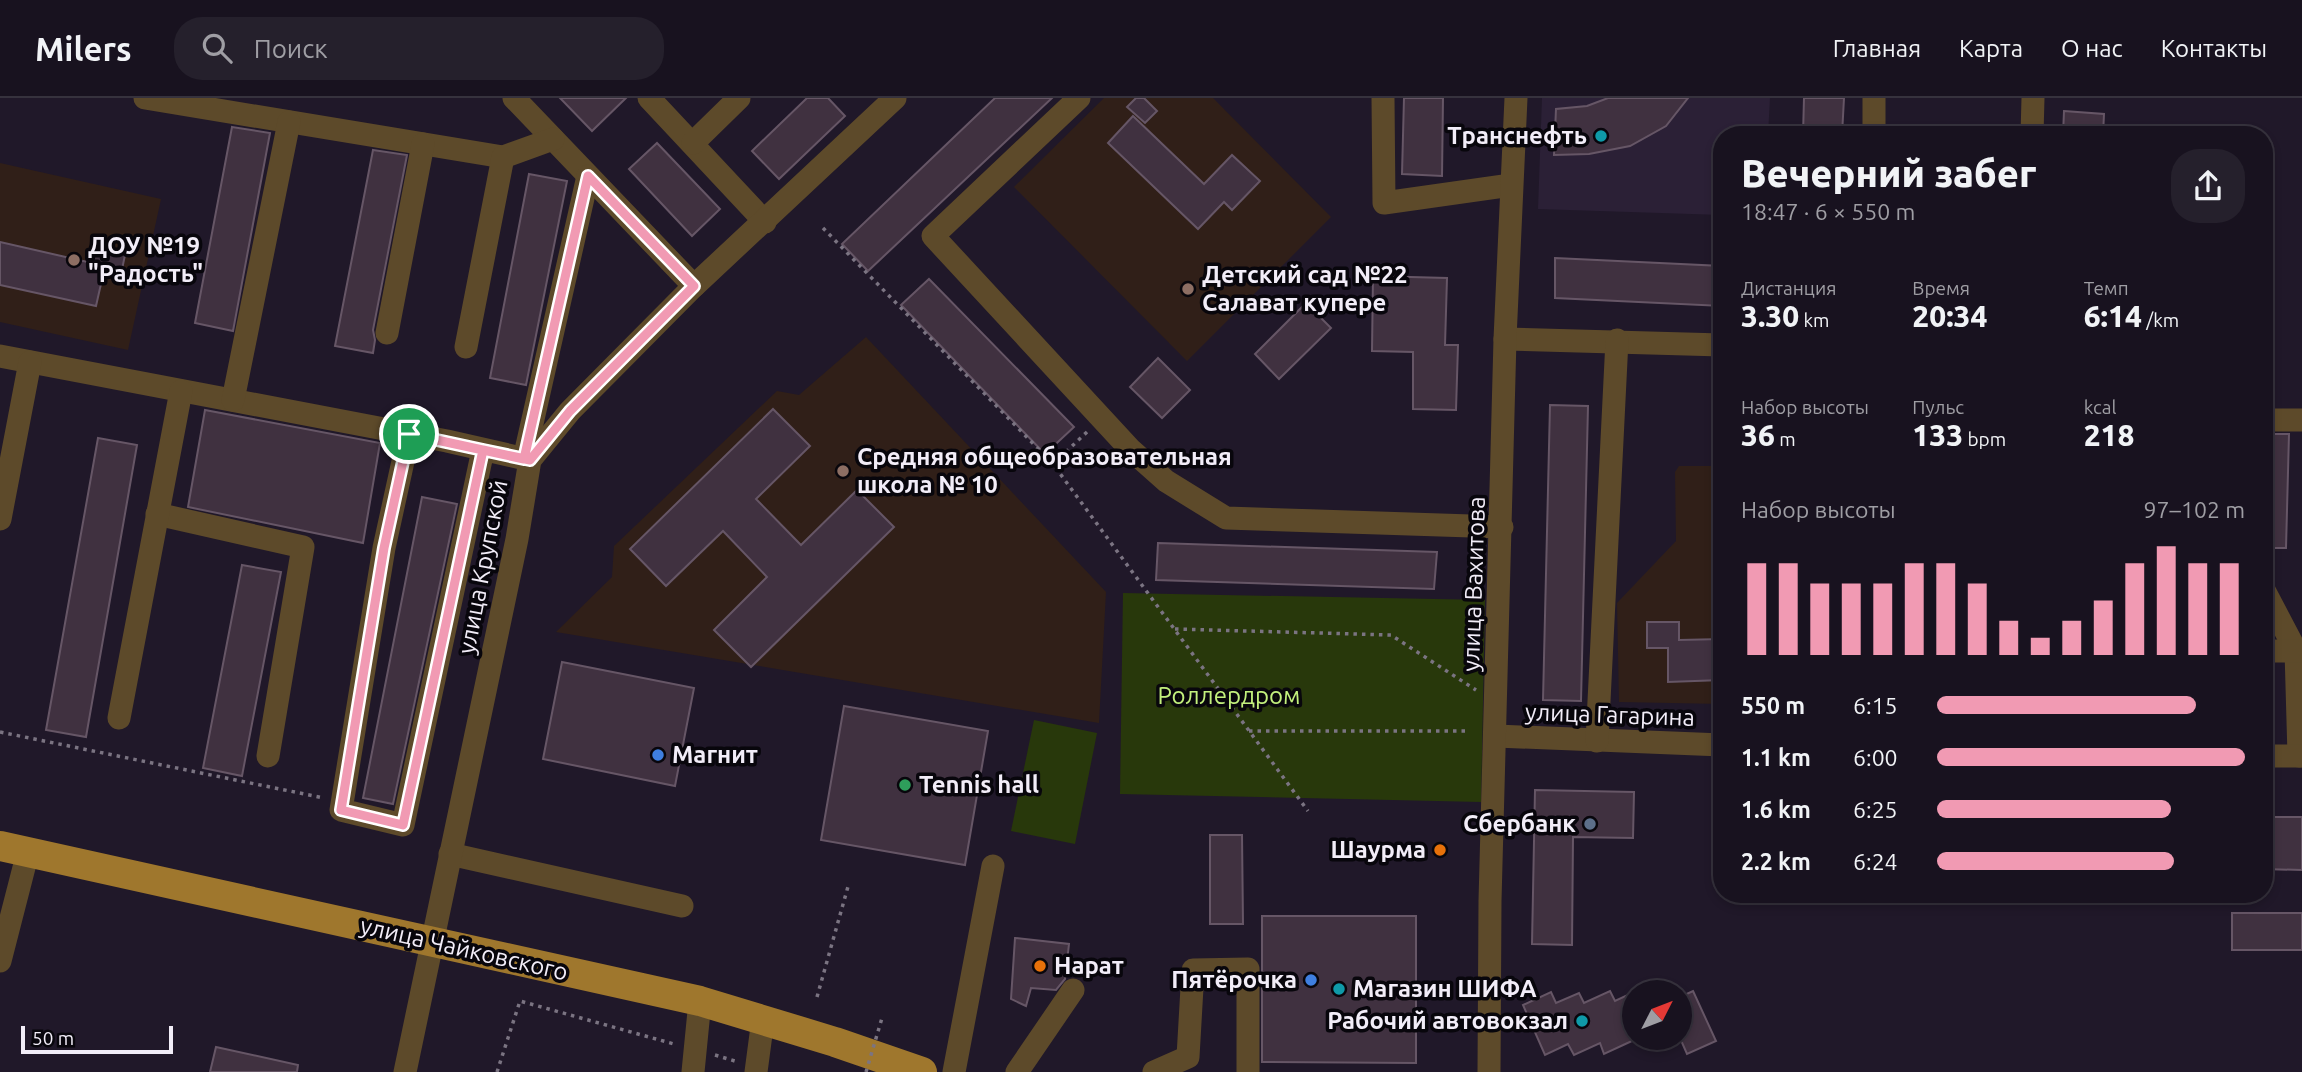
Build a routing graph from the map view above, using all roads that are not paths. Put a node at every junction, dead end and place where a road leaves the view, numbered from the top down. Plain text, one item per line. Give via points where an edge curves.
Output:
1 (145, 98) edge
2 (514, 98) edge
3 (649, 98) edge
4 (739, 98) edge
5 (895, 98) edge
6 (1079, 98) edge
7 (1382, 98) edge
8 (1516, 98) edge
9 (1874, 98) edge
10 (2033, 98) edge
11 (870, 106) edge
12 (289, 122) junction
13 (1874, 126) edge
14 (2032, 126) edge
15 (553, 139) junction
16 (693, 143) junction
17 (423, 144) junction
18 (503, 157) junction
19 (588, 176) junction
20 (1511, 185) junction
21 (765, 222) junction
22 (694, 286) junction
23 (387, 333) dead end
24 (1505, 338) junction
25 (1617, 340) junction
26 (1713, 345) edge
27 (466, 347) dead end
28 (0, 356) edge
29 (30, 362) junction
30 (181, 391) junction
31 (233, 400) junction
32 (2273, 420) edge
33 (2302, 420) edge
34 (409, 434) junction
35 (483, 450) junction
36 (527, 459) junction
37 (158, 514) junction
38 (0, 519) edge
39 (1502, 527) junction
40 (2273, 606) edge
41 (2273, 650) edge
42 (2299, 651) edge
43 (119, 718) dead end
44 (1496, 736) junction
45 (1597, 741) junction
46 (1713, 745) edge
47 (268, 756) dead end
48 (2273, 756) edge
49 (2300, 756) edge
50 (14, 849) edge
51 (450, 854) junction
52 (993, 866) dead end
53 (681, 906) dead end
54 (434, 942) junction
55 (0, 961) edge
56 (1073, 990) dead end
57 (701, 1001) junction
58 (764, 1019) junction
59 (694, 1061) edge
60 (756, 1070) edge
61 (405, 1072) edge
62 (922, 1072) edge
63 (954, 1072) edge
64 (1017, 1072) edge
65 (1154, 1072) edge
66 (1248, 1072) edge
67 (1489, 1072) edge

1 - 12 street
2 - 15 street
3 - 16 street
4 - 16 street
5 - 11 street, улица Крупской
6 - 39 street via 933,236 1101,419 1166,481 1226,518
7 - 20 street via 1384,203
8 - 20 street, улица Вахитова
9 - 13 street
10 - 14 street
11 - 21 street, улица Крупской
12 - 17 street
12 - 31 street
15 - 18 street
15 - 19 street
16 - 21 street
17 - 18 street
17 - 23 street
18 - 27 street
19 - 22 street
19 - 36 street
20 - 24 street, улица Вахитова
21 - 22 street, улица Крупской
22 - 36 street, улица Крупской
24 - 25 street
24 - 39 street, улица Вахитова
25 - 26 street
25 - 45 street
28 - 29 street
29 - 30 street
29 - 38 street
30 - 31 street
30 - 37 street
31 - 34 street
32 - 33 street
34 - 35 street
34 - 35 street via 384,548 341,810 403,825
35 - 36 street
36 - 51 street, улица Крупской via 517,539
37 - 43 street
37 - 47 street via 303,547
39 - 44 street, улица Вахитова
40 - 42 street
41 - 42 street
42 - 49 street
44 - 45 street, улица Гагарина
44 - 67 street, улица Вахитова
45 - 46 street, улица Гагарина
48 - 49 street
50 - 54 main road, улица Чайковского
50 - 55 street
51 - 53 street
51 - 54 street, улица Крупской
52 - 63 street
54 - 57 main road, улица Чайковского
54 - 61 street, улица Крупской
56 - 64 street
57 - 58 main road, улица Чайковского
57 - 59 street
58 - 60 street
58 - 62 main road, улица Чайковского
65 - 66 street via 1188,1057 1193,970 1248,969

